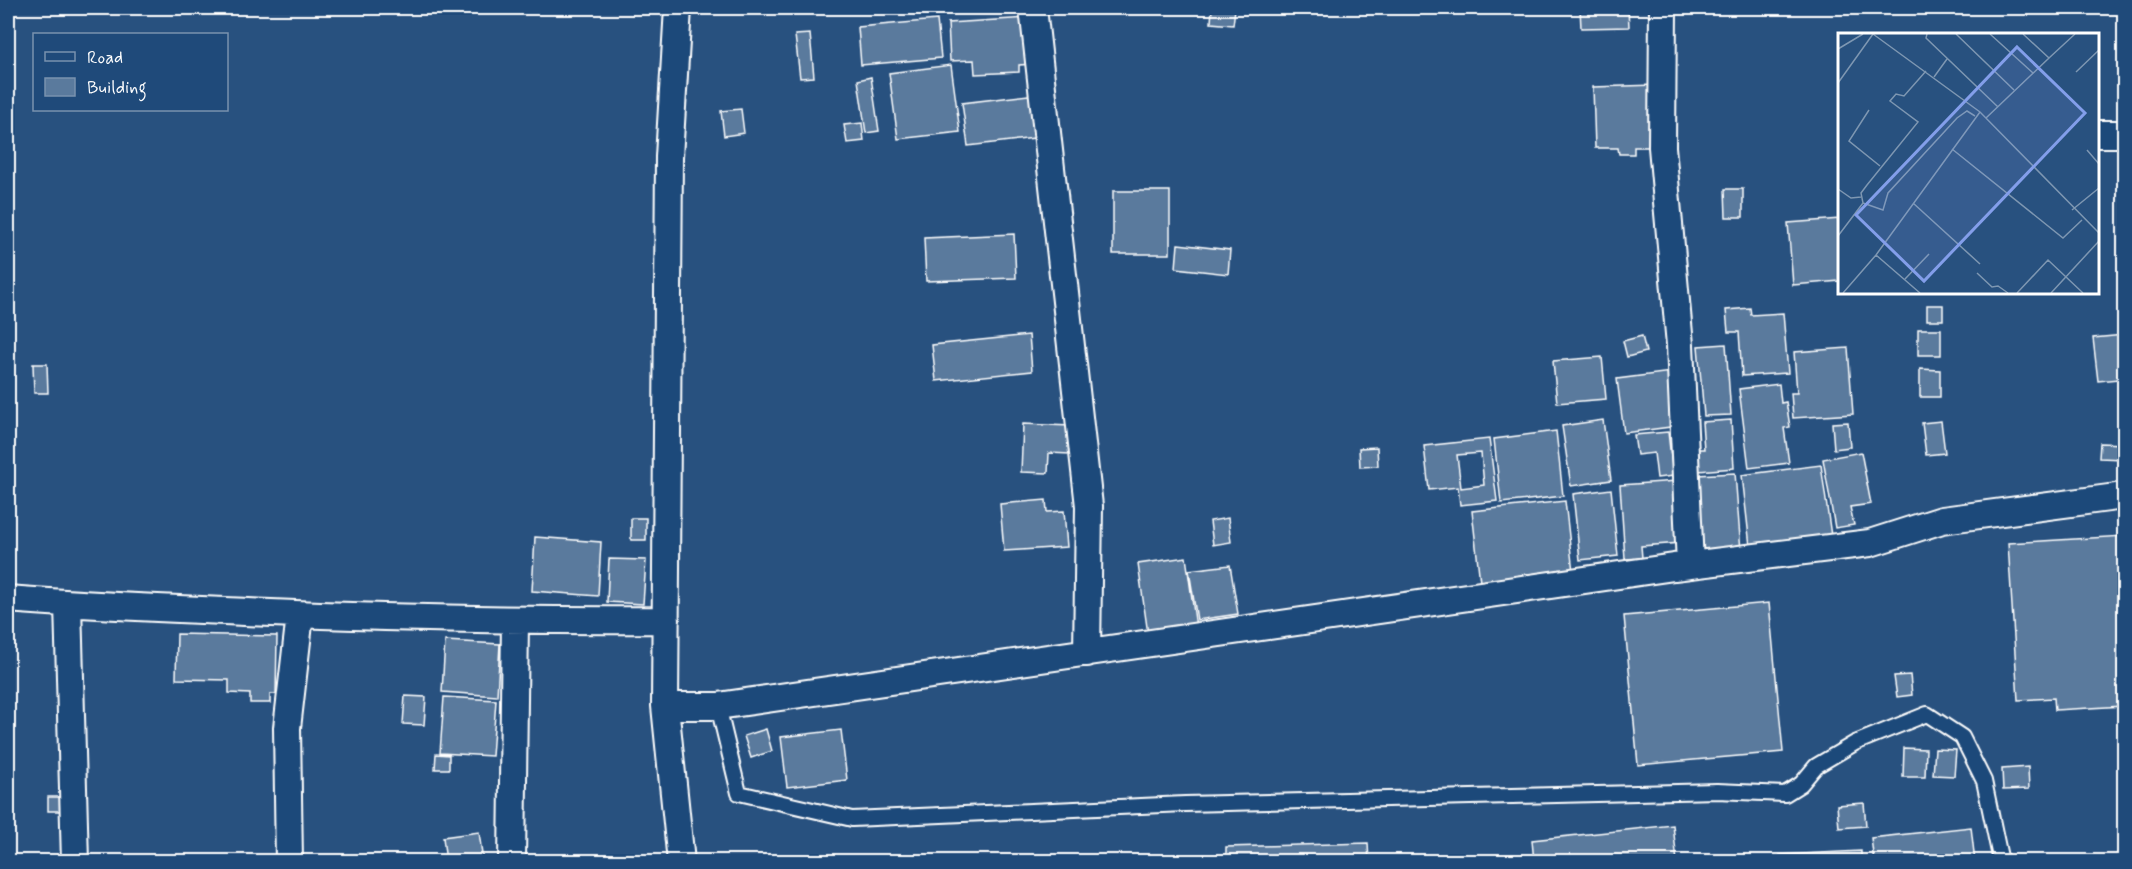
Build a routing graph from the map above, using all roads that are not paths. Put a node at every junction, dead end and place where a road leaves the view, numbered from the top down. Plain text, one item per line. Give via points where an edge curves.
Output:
1 (678, 8) edge
2 (1033, 8) edge
3 (1663, 8) edge
4 (2099, 134) edge
5 (2124, 134) edge
6 (2124, 496) edge
7 (1690, 565) junction
8 (8, 599) edge
9 (68, 604) junction
10 (300, 615) junction
11 (666, 620) junction
12 (515, 621) junction
13 (1087, 653) junction
14 (665, 706) junction
15 (718, 706) junction
16 (75, 861) edge
17 (289, 861) edge
18 (512, 861) edge
19 (681, 861) edge
20 (2001, 861) edge

1 - 11 street via 669,156
2 - 13 street via 1089,506
3 - 7 street via 1662,147 1680,345
4 - 5 street
6 - 7 street via 1942,520 1870,543
7 - 13 street
8 - 9 street
9 - 10 street
9 - 16 street
10 - 12 street
10 - 17 street via 287,728
11 - 12 street
11 - 14 street
12 - 18 street
13 - 15 street
14 - 15 street
14 - 19 street
15 - 20 lane via 739,793 852,819 1185,804 1717,791 1785,794 1801,784 1816,766 1855,743 1927,714 1962,737 1984,781

